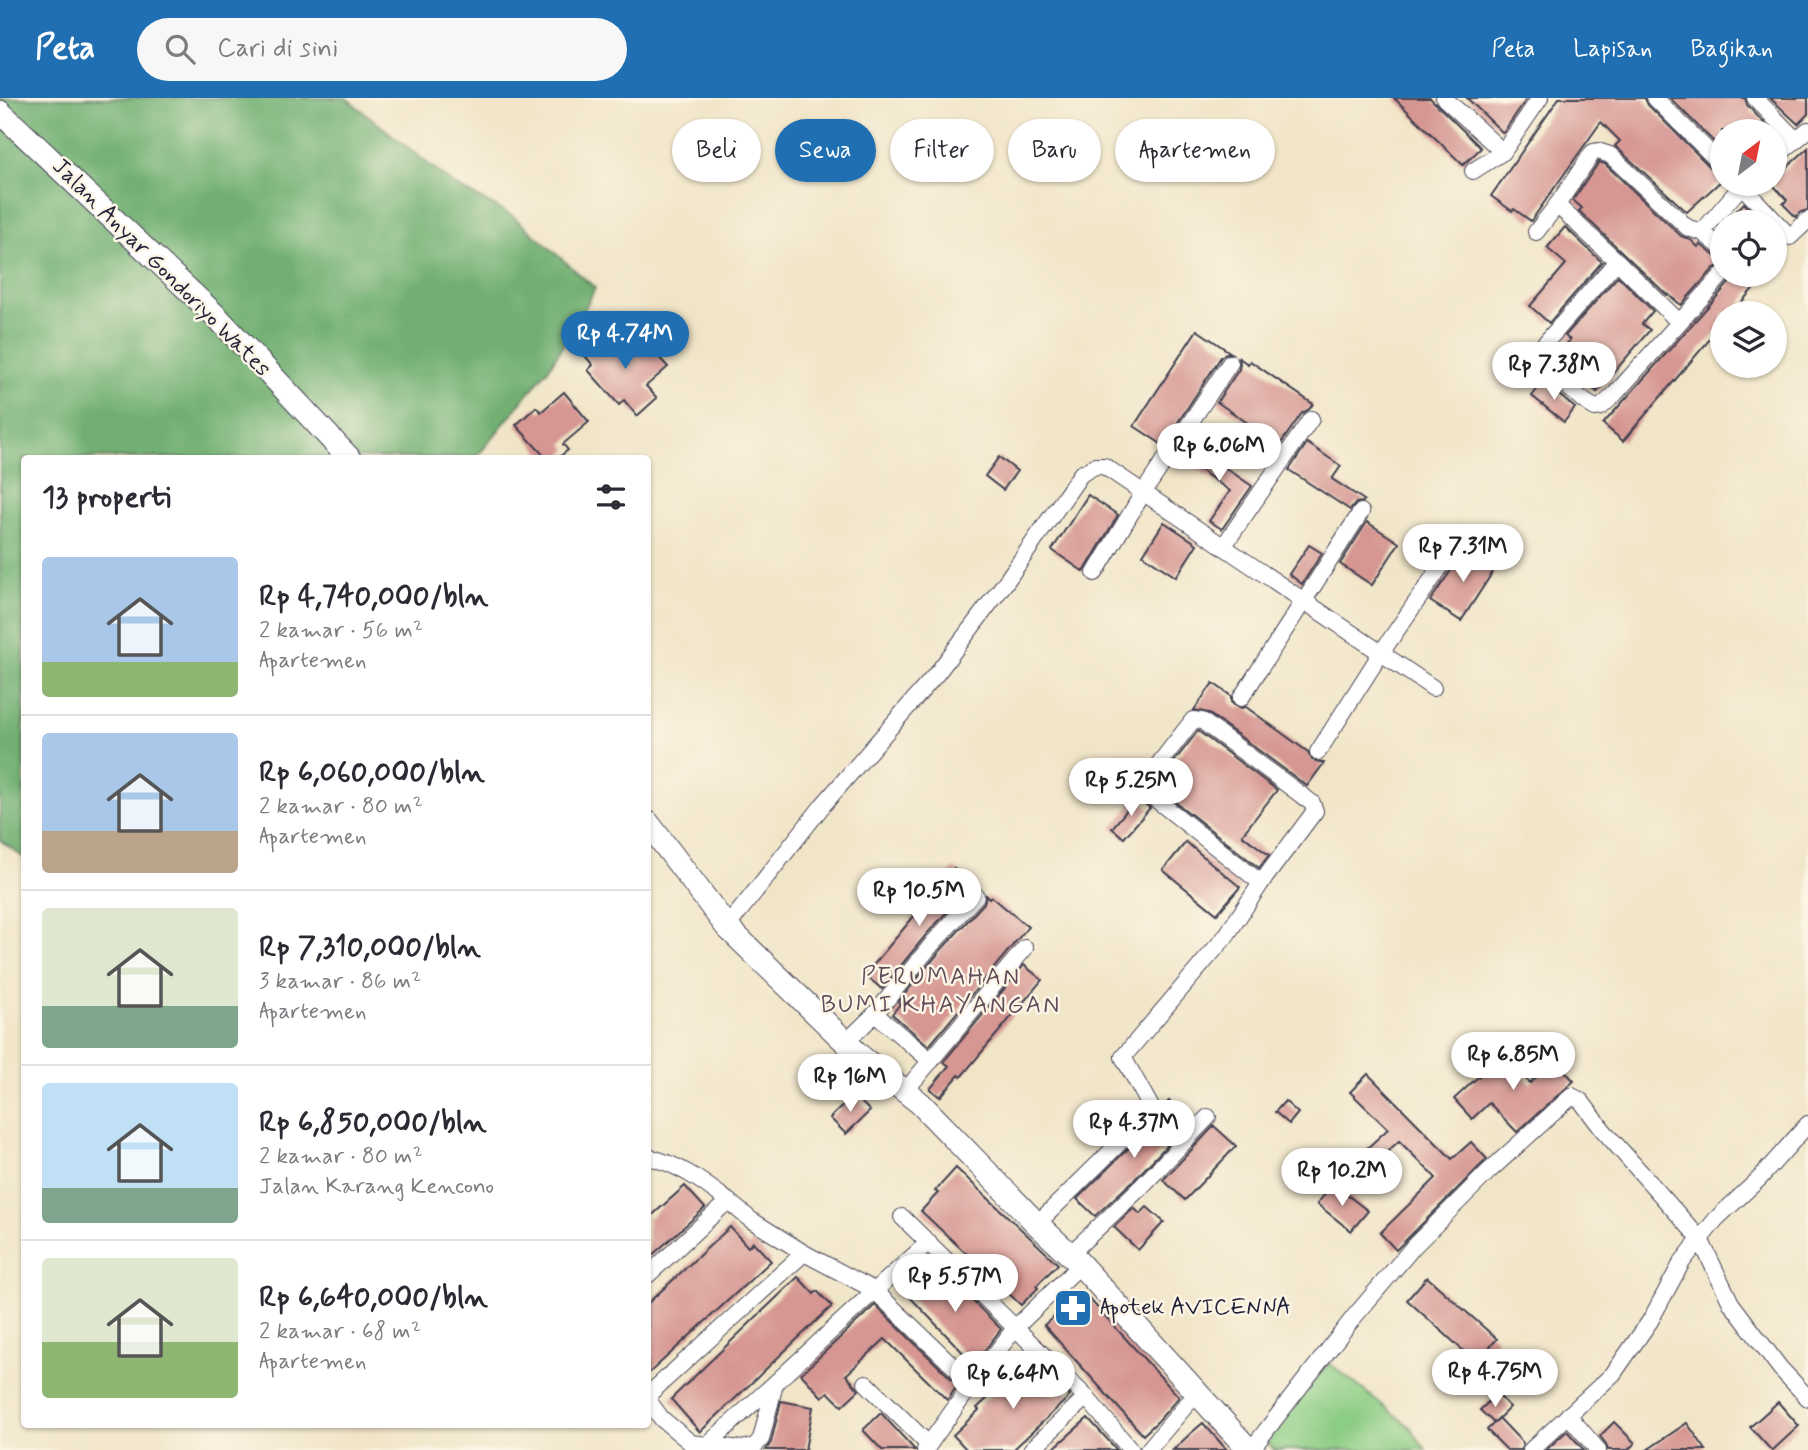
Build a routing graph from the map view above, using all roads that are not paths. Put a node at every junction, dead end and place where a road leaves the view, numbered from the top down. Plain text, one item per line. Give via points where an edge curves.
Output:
1 (1444, 98) edge
2 (1540, 98) edge
3 (1655, 98) edge
4 (1755, 98) edge
5 (0, 112) edge
6 (1802, 135) edge
7 (1787, 147) edge
8 (1503, 152) junction
9 (1710, 153) edge
10 (1473, 171) dead end
11 (1732, 196) edge
12 (1753, 196) edge
13 (1557, 205) junction
14 (1808, 220) edge
15 (1536, 232) dead end
16 (1702, 232) junction
17 (1710, 238) edge
18 (1617, 261) junction
19 (1711, 287) edge
20 (1679, 322) junction
21 (1230, 363) dead end
22 (1311, 419) dead end
23 (346, 455) edge
24 (1143, 493) junction
25 (1361, 512) dead end
26 (1223, 547) junction
27 (1450, 553) dead end
28 (1095, 573) dead end
29 (1303, 601) junction
30 (1381, 653) junction
31 (1433, 688) dead end
32 (1241, 698) dead end
33 (1318, 752) dead end
34 (651, 834) edge
35 (1261, 883) junction
36 (976, 896) dead end
37 (727, 928) junction
38 (1025, 948) dead end
39 (875, 1014) junction
40 (846, 1042) junction
41 (931, 1061) junction
42 (906, 1090) junction
43 (1208, 1117) dead end
44 (1808, 1124) edge
45 (651, 1158) edge
46 (728, 1201) junction
47 (902, 1217) dead end
48 (1037, 1224) junction
49 (1700, 1239) junction
50 (929, 1242) junction
51 (804, 1253) junction
52 (1074, 1259) junction
53 (651, 1272) edge
54 (874, 1290) junction
55 (1016, 1327) junction
56 (866, 1383) dead end
57 (775, 1384) junction
58 (972, 1384) junction
59 (651, 1395) edge
60 (1199, 1396) junction
61 (1086, 1397) junction
62 (1808, 1398) edge
63 (651, 1402) edge
64 (1568, 1415) junction
65 (707, 1445) junction
66 (927, 1447) edge
67 (1031, 1450) edge
68 (1131, 1450) edge
69 (1147, 1450) edge
70 (1250, 1450) edge
71 (1531, 1450) edge
72 (1598, 1450) edge

1 - 8 street
2 - 8 street
3 - 9 street
4 - 6 street
5 - 23 street, Jalan Anyar Gondoriyo Wates via 218,317
6 - 7 street
8 - 10 street
11 - 16 street
12 - 14 street via 1790,237
13 - 15 street
13 - 16 street via 1598,151 1609,155 1688,228
13 - 18 street
16 - 17 street
18 - 20 street
18 - 20 street via 1541,348 1543,365 1584,401 1601,407
19 - 20 street
21 - 24 street
22 - 26 street
24 - 26 street
24 - 28 street
24 - 37 street via 1104,466 1082,474 938,672 823,805
25 - 29 street
26 - 29 street
27 - 30 street
29 - 30 street
29 - 32 street
30 - 31 street
30 - 33 street
34 - 37 street
35 - 35 street via 1315,806 1202,721 1193,720 1142,786
35 - 48 street via 1226,936 1123,1058 1152,1109 1150,1114
36 - 39 street
37 - 40 street
38 - 41 street
39 - 40 street
39 - 41 street
40 - 42 street
41 - 42 street
42 - 48 street
43 - 52 street
44 - 49 street
45 - 46 street via 694,1175
46 - 51 street
46 - 53 street
47 - 50 street
48 - 52 street
49 - 62 street via 1731,1303
49 - 64 street via 1613,1374
49 - 70 street via 1572,1096 1414,1245
50 - 54 street
50 - 55 street
51 - 54 street
51 - 59 street
52 - 55 street via 1072,1273
52 - 60 street
54 - 57 street
54 - 58 street
55 - 58 street
55 - 61 street
56 - 66 street
57 - 65 street
57 - 65 street via 761,1439 755,1446
58 - 66 street
60 - 69 street
60 - 70 street
61 - 67 street
61 - 68 street
63 - 65 street via 662,1419 691,1443
64 - 71 street
64 - 72 street

